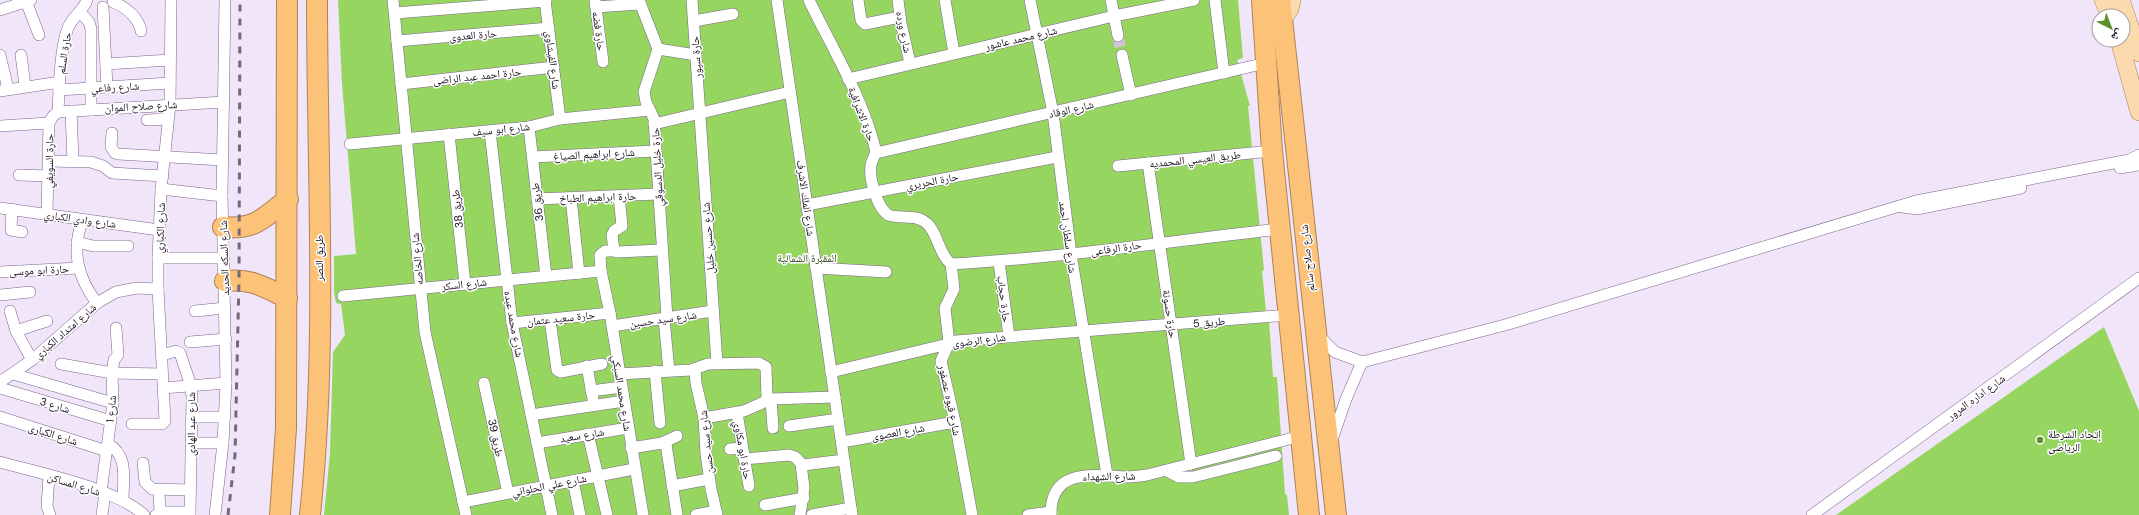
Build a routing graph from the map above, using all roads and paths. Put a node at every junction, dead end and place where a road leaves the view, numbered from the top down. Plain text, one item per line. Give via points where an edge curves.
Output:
1 (172, 0) edge
2 (225, 0) edge
3 (287, 0) edge
4 (317, 0) edge
5 (394, 0) edge
6 (546, 0) edge
7 (692, 0) edge
8 (777, 0) edge
9 (809, 0) edge
10 (858, 0) edge
11 (898, 0) edge
12 (945, 0) edge
13 (1030, 0) edge
14 (1111, 0) edge
15 (1194, 0) edge
16 (1215, 0) edge
17 (1262, 0) edge
18 (1280, 0) edge
19 (1292, 0) edge
20 (2121, 0) edge
21 (29, 1) edge
22 (87, 1) edge
23 (114, 1) edge
24 (639, 2) edge
25 (1169, 2) edge
26 (595, 4) edge
27 (103, 7) junction
28 (0, 10) edge
29 (80, 12) junction
30 (395, 13) junction
31 (733, 14) dead end
32 (1114, 16) junction
33 (900, 18) junction
34 (1282, 20) junction
35 (694, 21) junction
36 (2135, 26) edge
37 (549, 28) junction
38 (142, 31) dead end
39 (1036, 34) junction
40 (39, 35) dead end
41 (1118, 36) tunnel mouth
42 (397, 41) junction
43 (2120, 48) edge
44 (658, 50) junction
45 (317, 52) junction
46 (954, 53) junction
47 (2139, 54) edge
48 (0, 55) edge
49 (21, 55) dead end
50 (696, 55) junction
51 (1122, 55) tunnel mouth
52 (170, 60) junction
53 (603, 62) dead end
54 (910, 63) junction
55 (1266, 63) junction
56 (106, 64) junction
57 (287, 66) junction
58 (554, 67) junction
59 (1224, 73) junction
60 (848, 79) junction
61 (170, 83) junction
62 (401, 84) junction
63 (25, 86) junction
64 (60, 86) junction
65 (107, 87) junction
66 (91, 88) junction
67 (4, 90) edge
68 (790, 92) junction
69 (1131, 95) junction
70 (224, 102) junction
71 (318, 103) junction
72 (170, 105) junction
73 (91, 110) junction
74 (650, 110) junction
75 (71, 111) junction
76 (58, 112) junction
77 (2139, 112) edge
78 (700, 113) junction
79 (1053, 113) junction
80 (288, 116) junction
81 (168, 119) junction
82 (560, 119) junction
83 (147, 120) dead end
84 (50, 123) junction
85 (654, 124) junction
86 (0, 126) edge
87 (530, 127) junction
88 (490, 131) junction
89 (112, 133) dead end
90 (449, 134) junction
91 (406, 138) junction
92 (350, 144) dead end
93 (656, 151) junction
94 (1272, 151) junction
95 (876, 153) junction
96 (2139, 154) edge
97 (165, 157) junction
98 (533, 157) junction
99 (1057, 157) junction
100 (223, 160) junction
101 (49, 161) junction
102 (73, 162) junction
103 (1148, 164) junction
104 (2139, 165) edge
105 (1118, 166) dead end
106 (19, 174) dead end
107 (49, 176) junction
108 (163, 176) junction
109 (161, 189) junction
110 (875, 191) junction
111 (658, 194) junction
112 (222, 196) junction
113 (619, 196) junction
114 (571, 198) junction
115 (288, 199) junction
116 (537, 199) junction
117 (807, 204) junction
118 (1900, 207) junction
119 (0, 208) edge
120 (12, 209) junction
121 (47, 214) junction
122 (83, 219) junction
123 (223, 228) junction
124 (1280, 229) junction
125 (159, 230) junction
126 (22, 232) dead end
127 (77, 242) junction
128 (1160, 242) junction
129 (128, 246) dead end
130 (661, 250) junction
131 (615, 251) junction
132 (1071, 254) junction
133 (158, 258) junction
134 (224, 258) junction
135 (999, 262) junction
136 (951, 264) junction
137 (78, 268) junction
138 (816, 268) junction
139 (601, 271) junction
140 (0, 272) edge
141 (886, 272) dead end
142 (579, 273) junction
143 (546, 276) junction
144 (2139, 278) edge
145 (507, 280) junction
146 (225, 282) junction
147 (465, 284) junction
148 (158, 289) junction
149 (420, 289) junction
150 (30, 292) dead end
151 (0, 295) edge
152 (343, 296) dead end
153 (287, 298) junction
154 (97, 303) junction
155 (226, 308) junction
156 (10, 311) dead end
157 (195, 311) dead end
158 (713, 311) junction
159 (610, 313) junction
160 (1289, 315) junction
161 (665, 318) junction
162 (550, 320) junction
163 (47, 321) dead end
164 (512, 323) junction
165 (1172, 325) junction
166 (612, 326) junction
167 (116, 328) dead end
168 (16, 331) junction
169 (1082, 331) junction
170 (1315, 332) junction
171 (1009, 336) junction
172 (226, 339) junction
173 (190, 342) dead end
174 (949, 344) junction
175 (162, 355) junction
176 (32, 360) junction
177 (1362, 362) junction
178 (717, 363) junction
179 (61, 364) dead end
180 (602, 364) dead end
181 (587, 366) junction
182 (695, 369) junction
183 (655, 371) junction
184 (669, 371) junction
185 (831, 372) junction
186 (112, 373) junction
187 (13, 374) junction
188 (162, 374) junction
189 (619, 374) junction
190 (0, 382) edge
191 (484, 382) dead end
192 (226, 383) junction
193 (191, 386) junction
194 (622, 387) junction
195 (0, 388) edge
196 (163, 388) junction
197 (591, 391) junction
198 (835, 397) junction
199 (769, 399) junction
200 (624, 401) junction
201 (113, 403) junction
202 (594, 405) junction
203 (737, 413) junction
204 (531, 415) junction
205 (0, 417) edge
206 (192, 417) junction
207 (225, 417) junction
208 (704, 418) junction
209 (838, 419) junction
210 (111, 421) junction
211 (955, 422) junction
212 (660, 423) dead end
213 (132, 424) dead end
214 (789, 426) dead end
215 (628, 428) junction
216 (773, 428) dead end
217 (588, 434) junction
218 (677, 436) dead end
219 (1301, 436) junction
220 (842, 442) junction
221 (191, 443) junction
222 (223, 443) junction
223 (537, 443) junction
224 (662, 443) junction
225 (107, 447) junction
226 (631, 448) junction
227 (742, 448) junction
228 (730, 449) dead end
229 (1329, 453) junction
230 (1276, 456) dead end
231 (744, 459) junction
232 (844, 460) junction
233 (0, 462) edge
234 (143, 463) dead end
235 (801, 464) junction
236 (1191, 464) junction
237 (634, 469) junction
238 (1167, 471) junction
239 (1107, 475) junction
240 (49, 476) junction
241 (597, 476) junction
242 (709, 478) junction
243 (573, 481) junction
244 (546, 486) junction
245 (672, 486) junction
246 (749, 486) dead end
247 (190, 490) junction
248 (159, 491) junction
249 (103, 492) junction
250 (508, 493) junction
251 (804, 498) junction
252 (463, 502) junction
253 (765, 505) dead end
254 (127, 506) edge
255 (852, 512) edge
256 (190, 513) edge
257 (716, 513) edge
258 (1051, 513) edge
259 (158, 514) edge
260 (50, 515) edge
261 (102, 515) edge
262 (143, 515) edge
263 (215, 515) edge
264 (280, 515) edge
265 (310, 515) edge
266 (466, 515) edge
267 (552, 515) edge
268 (580, 515) edge
269 (607, 515) edge
270 (643, 515) edge
271 (677, 515) edge
272 (696, 515) edge
273 (800, 515) edge
274 (812, 515) edge
275 (972, 515) edge
276 (1028, 515) edge
277 (1309, 515) edge
278 (1336, 515) edge
279 (1812, 515) edge

1 - 52 street, شارع الكباري
2 - 70 street, شارع السكه الحديد
3 - 57 highway
4 - 45 highway, طريق النصر
5 - 30 street, شارع الخاصه
6 - 30 street
6 - 37 street, شارع الفيشاوي
7 - 35 street, حارة سيور
8 - 68 street, شارع الملك الاشرف
9 - 60 street, حارة الاشرافية
10 - 33 street via 861,20 865,24
11 - 33 street, شارع ورده
12 - 46 street
13 - 39 street, شارع سلطان احمد
14 - 32 street
15 - 25 street, شارع محمد عاشور
16 - 59 street
17 - 55 highway
18 - 34 highway, شارع صلاح سالم
19 - 34 main road via 1290,9
20 - 36 main road
21 - 28 street
21 - 40 street
22 - 27 street
22 - 29 street, حارة السلم
23 - 27 street
23 - 38 street via 138,19
24 - 26 street
24 - 44 street
25 - 32 street, شارع محمد عاشور
26 - 53 street, حارة فضه
27 - 56 street
29 - 64 street, حارة السلم via 70,23 66,35
29 - 66 street via 89,22 91,30
30 - 42 street, شارع الخاصه
31 - 35 street
32 - 39 street, شارع محمد عاشور
32 - 41 street
33 - 54 street, شارع ورده
34 - 170 highway, شارع صلاح سالم
35 - 50 street, حارة سيور
36 - 47 main road
37 - 42 street, حارة العدوى
37 - 58 street, شارع الفيشاوي
39 - 46 street, شارع محمد عاشور
39 - 79 street, شارع سلطان احمد
42 - 62 street, شارع الخاصه
43 - 77 main road
44 - 50 street
44 - 74 street, حارة خليل الدسوقي via 644,92
45 - 57 highway via 307,69 296,71
45 - 71 highway, طريق النصر
46 - 54 street, شارع محمد عاشور
48 - 67 street
49 - 63 street
50 - 78 street, حارة سيور
51 - 69 street
52 - 56 street
52 - 61 street, شارع الكباري
54 - 60 street, شارع محمد عاشور
55 - 59 street, شارع الوقاد
55 - 94 highway
56 - 65 street
57 - 80 highway
58 - 62 street, حارة احمد عبد الراضى
58 - 82 street, شارع الفيشاوي
59 - 69 street, شارع الوقاد
60 - 95 street, حارة الاشرافية via 869,128
61 - 65 street, شارع رفاعي
61 - 72 street, شارع الكباري
62 - 91 street, شارع الخاصه
63 - 64 street, شارع رفاعي
63 - 67 street, شارع رفاعي
64 - 66 street, شارع رفاعي
64 - 76 street, حارة السلم
65 - 66 street, شارع رفاعي
66 - 73 street
68 - 78 street
68 - 117 street, شارع الملك الاشرف
69 - 79 street, شارع الوقاد
70 - 72 street, شارع صلاح الموان
70 - 100 street, شارع السكه الحديد
71 - 80 highway via 309,98 298,99 290,106
71 - 265 highway, طريق النصر via 319,342 314,478
72 - 73 street, شارع صلاح الموان
72 - 81 street, شارع الكباري
73 - 75 street, شارع صلاح الموان
74 - 82 street, شارع ابو سيف
74 - 85 street, حارة خليل الدسوقي
75 - 76 street, شارع صلاح الموان
75 - 102 street
76 - 84 street, حارة السويفي
78 - 85 street
78 - 158 street, شارع حسين خليل
79 - 95 street, شارع الوقاد
79 - 99 street, شارع سلطان احمد
80 - 115 highway
81 - 83 street
81 - 97 street, شارع الكباري
82 - 87 street, شارع ابو سيف
84 - 86 street
84 - 101 street, حارة السويفي
85 - 93 street, حارة خليل الدسوقي
87 - 88 street, شارع ابو سيف
87 - 98 street, طريق 36
88 - 90 street, شارع ابو سيف
88 - 145 street, شارع محمد عبده
89 - 97 street via 111,147 115,153
90 - 91 street, شارع ابو سيف
90 - 147 street, طريق 38
91 - 92 street, شارع ابو سيف
91 - 149 street, شارع الخاصه
93 - 98 street, شارع ابراهيم الصياغ
93 - 111 street, حارة خليل الدسوقي
94 - 103 street, طريق العيسي المحمديه
94 - 124 highway
95 - 110 street, حارة الاشرافية via 871,169
96 - 118 street via 2129,160 1921,200
97 - 100 street
97 - 108 street, شارع الكباري
98 - 116 street, طريق 36
99 - 110 street, حارة الحريري
99 - 132 street, شارع سلطان احمد
100 - 112 street, شارع السكه الحديد
101 - 102 street
101 - 107 street, حارة السويفي
102 - 108 street via 97,163 112,173
103 - 105 street, طريق العيسي المحمديه
103 - 128 street, حارة حسونة
104 - 118 street via 1927,208
106 - 107 street
107 - 121 street, حارة السويفي
108 - 109 street, شارع الكباري
109 - 112 street
109 - 125 street, شارع الكباري
110 - 117 street, حارة الحريري
110 - 136 street, حارة الاشرافية via 878,204 888,215 917,218 928,225
111 - 113 street, حارة ابراهيم الطباخ
111 - 130 street, حارة خليل الدسوقي
112 - 123 street, شارع السكه الحديد
113 - 114 street, حارة ابراهيم الطباخ
113 - 131 street via 622,226 612,235
114 - 116 street, حارة ابراهيم الطباخ
114 - 142 street
115 - 123 highway via 254,225 239,229
115 - 153 highway
116 - 143 street, طريق 36
117 - 138 street, شارع الملك الاشرف
118 - 177 street via 1505,325
119 - 120 street, شارع وادي الكباري
120 - 121 street, شارع وادي الكباري
120 - 126 street via 11,230
121 - 122 street, شارع وادي الكباري
122 - 125 street, شارع وادي الكباري
122 - 127 street
123 - 134 street, شارع السكه الحديد
124 - 128 street, حارة الرفاعى
124 - 160 highway
125 - 133 street, شارع الكباري
127 - 129 street via 93,246
127 - 137 street
128 - 132 street, حارة الرفاعى
128 - 165 street, حارة حسونة
130 - 131 street
130 - 161 street, حارة خليل الدسوقي
131 - 139 street via 605,251 600,255
132 - 135 street, حارة الرفاعى
132 - 169 street, شارع سلطان احمد
133 - 134 street
133 - 148 street, شارع الكباري
134 - 146 street, شارع السكه الحديد
135 - 136 street, حارة الرفاعى
135 - 171 street, حارة حجاب
136 - 174 street, شارع قبوه عصفور via 954,289 945,308
137 - 140 street, حارة ابو موسى
137 - 154 street via 82,281
138 - 141 street
138 - 185 street, شارع الملك الاشرف
139 - 142 street, شارع السكر
139 - 159 street, شارع محمد السبكي
142 - 143 street, شارع السكر
143 - 145 street, شارع السكر
144 - 279 street, شارع اداره المرور
145 - 147 street, شارع السكر
145 - 164 street, شارع محمد عبده
146 - 153 highway via 249,281
146 - 155 street, شارع السكه الحديد
147 - 149 street, شارع السكر
148 - 154 street, شارع امتداد الكباري via 137,288 116,292
148 - 175 street, شارع الكباري
149 - 152 street, شارع السكر
149 - 252 street, شارع الخاصه via 425,332
150 - 151 street
153 - 264 highway via 286,428
154 - 176 street, شارع امتداد الكباري
155 - 157 street
155 - 172 street, شارع السكه الحديد
156 - 168 street
158 - 161 street, شارع سيد حسين
158 - 178 street, شارع حسين خليل
159 - 162 street, حارة سعيد عثمان
159 - 166 street, شارع محمد السبكي
160 - 165 street, طريق 5
160 - 219 highway
161 - 166 street, شارع سيد حسين
161 - 184 street, حارة خليل الدسوقي
162 - 164 street, حارة سعيد عثمان
162 - 181 street via 557,370 561,372
163 - 168 street
164 - 204 street, شارع محمد عبده
165 - 169 street, طريق 5
165 - 236 street, حارة حسونة
166 - 189 street, شارع محمد السبكي
167 - 186 street, شارع 1 via 118,355 114,360
168 - 176 street
169 - 171 street, شارع الرضوى
169 - 239 street, شارع سلطان احمد
170 - 177 street via 1335,352
170 - 229 highway, شارع صلاح سالم
171 - 174 street, شارع الرضوى via 956,341
172 - 173 street
172 - 192 street, شارع السكه الحديد
174 - 185 street, شارع الرضوى
174 - 211 street, شارع قبوه عصفور via 941,361
175 - 188 street, شارع الكباري
175 - 193 street, شارع عبد الهادى via 180,353
176 - 187 street, شارع امتداد الكباري
177 - 229 street via 1339,418
178 - 182 street
178 - 199 street via 763,363
179 - 186 street
180 - 181 street
181 - 197 street
182 - 184 street
182 - 208 street, شارع سيد حسن
183 - 184 street
183 - 189 street
183 - 212 street
185 - 198 street, شارع الملك الاشرف
186 - 188 street
186 - 201 street, شارع 1
187 - 190 street, شارع امتداد الكباري
187 - 201 street
188 - 196 street, شارع الكباري
189 - 194 street, شارع محمد السبكي
191 - 250 street, طريق 39
192 - 193 street
192 - 207 street, شارع السكه الحديد
193 - 196 street
193 - 206 street, شارع عبد الهادى
194 - 197 street
194 - 200 street, شارع محمد السبكي
195 - 210 street, شارع 3
196 - 213 street, شارع الكباري via 164,423
197 - 202 street
198 - 199 street
198 - 209 street, شارع الملك الاشرف
199 - 203 street
199 - 216 street
200 - 202 street
200 - 215 street, شارع محمد السبكي
201 - 210 street, شارع 1
202 - 204 street
203 - 208 street
203 - 227 street, حارة ابو مكاوي
204 - 223 street, شارع محمد عبده
205 - 225 street, شارع الكبارى
206 - 207 street
206 - 221 street, شارع عبد الهادى
207 - 222 street, شارع السكه الحديد
208 - 242 street, شارع سيد حسن
209 - 214 street
209 - 220 street, شارع الملك الاشرف
210 - 225 street, شارع 1
211 - 220 street, شارع العصوى
211 - 275 street, شارع قبوه عصفور
215 - 217 street, شارع سعيد
215 - 226 street, شارع محمد السبكي
217 - 223 street, شارع سعيد
217 - 241 street
218 - 224 street
219 - 236 street, شارع الشهداء
219 - 277 highway
220 - 232 street, شارع الملك الاشرف
221 - 222 street
221 - 247 street, شارع عبد الهادى
222 - 263 street, شارع السكه الحديد
223 - 244 street, شارع محمد عبده
224 - 226 street
224 - 245 street via 667,446
225 - 249 street, شارع 1
225 - 254 street via 116,449 123,461
226 - 237 street, شارع محمد السبكي
227 - 228 street
227 - 231 street, حارة ابو مكاوي
229 - 278 highway, شارع صلاح سالم
230 - 238 street, شارع الشهداء via 1193,477 1178,477
231 - 235 street via 789,455
231 - 246 street, حارة ابو مكاوي
232 - 235 street
232 - 255 street, شارع الملك الاشرف
233 - 240 street, شارع المساكن
234 - 248 street via 145,482 152,489
235 - 251 street
236 - 238 street, شارع الشهداء
237 - 241 street, شارع علي الحلواني
237 - 270 street, شارع محمد السبكي
238 - 239 street, شارع الشهداء via 1126,477
239 - 258 street, شارع الشهداء via 1080,475 1070,479 1056,491
240 - 249 street, شارع المساكن
240 - 260 street
241 - 243 street, شارع علي الحلواني
241 - 269 street
242 - 245 street
242 - 257 street, شارع سيد حسن
243 - 244 street, شارع علي الحلواني
243 - 268 street
244 - 250 street, شارع علي الحلواني
244 - 267 street, شارع محمد عبده
245 - 271 street
247 - 248 street
247 - 256 street, شارع عبد الهادى
248 - 259 street
249 - 254 street, شارع المساكن
249 - 261 street, شارع 1
250 - 252 street, شارع علي الحلواني
251 - 253 street
251 - 273 street
252 - 266 street, شارع الخاصه
254 - 262 street, شارع المساكن
255 - 274 street
256 - 259 street
257 - 272 street
258 - 276 street

